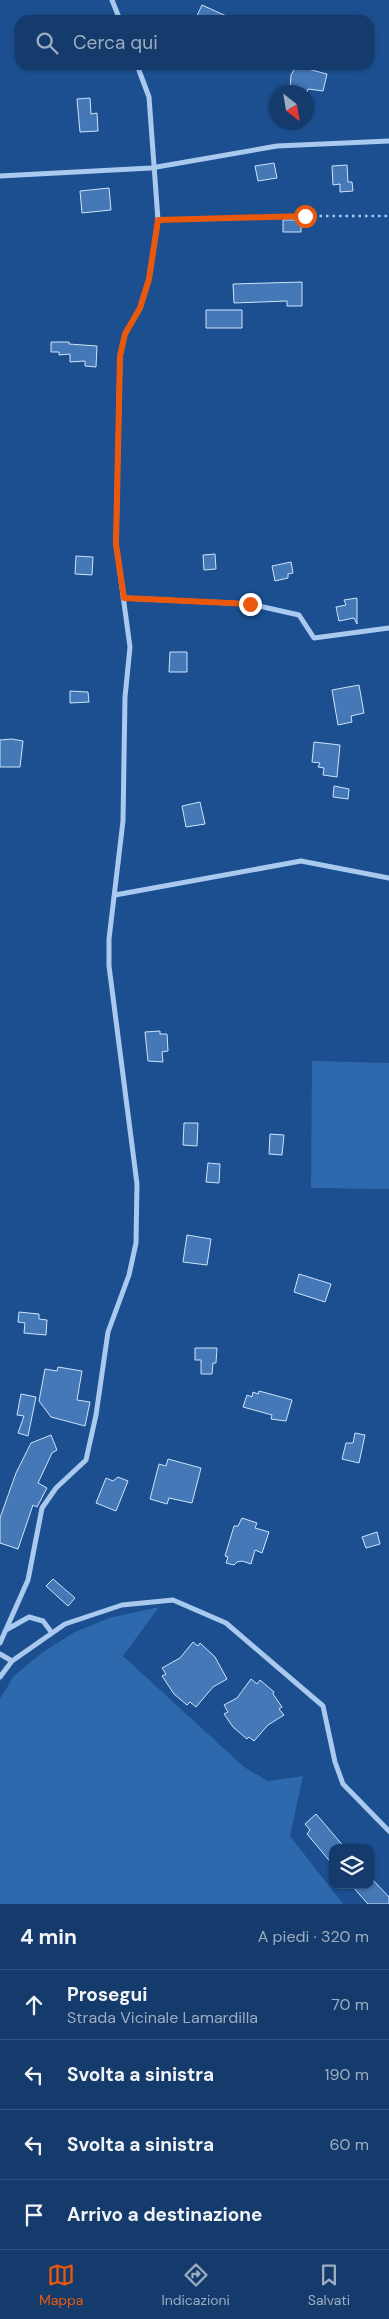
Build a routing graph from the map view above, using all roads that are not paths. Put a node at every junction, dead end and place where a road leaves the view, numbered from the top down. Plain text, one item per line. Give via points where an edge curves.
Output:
1 (112, 0) edge
2 (118, 15) edge
3 (139, 70) edge
4 (389, 141) edge
5 (156, 167) junction
6 (0, 176) edge
7 (305, 216) road end
8 (158, 220) junction
9 (124, 598) junction
10 (389, 628) edge
11 (389, 878) edge
12 (116, 895) junction
13 (6, 1630) junction
14 (52, 1633) junction
15 (0, 1643) edge
16 (0, 1654) edge
17 (12, 1661) junction
18 (0, 1677) edge
19 (389, 1831) edge

1 - 2 street
3 - 5 street via 149,97
4 - 5 street via 277,146
5 - 6 street
5 - 8 street
7 - 8 lane
8 - 9 street via 149,279 140,308 125,334 120,356 116,544
9 - 10 street via 250,604 299,615 314,638
9 - 12 street via 130,647 125,697 123,821
11 - 12 street via 301,860
12 - 13 street via 109,939 109,966 137,1184 136,1243 129,1275 108,1332 86,1460 56,1488 42,1508 28,1580
13 - 14 street via 29,1617 43,1621
13 - 15 street
14 - 17 street
14 - 19 street via 65,1624 122,1605 173,1600 226,1623 323,1706 343,1784
16 - 17 street
17 - 18 street

